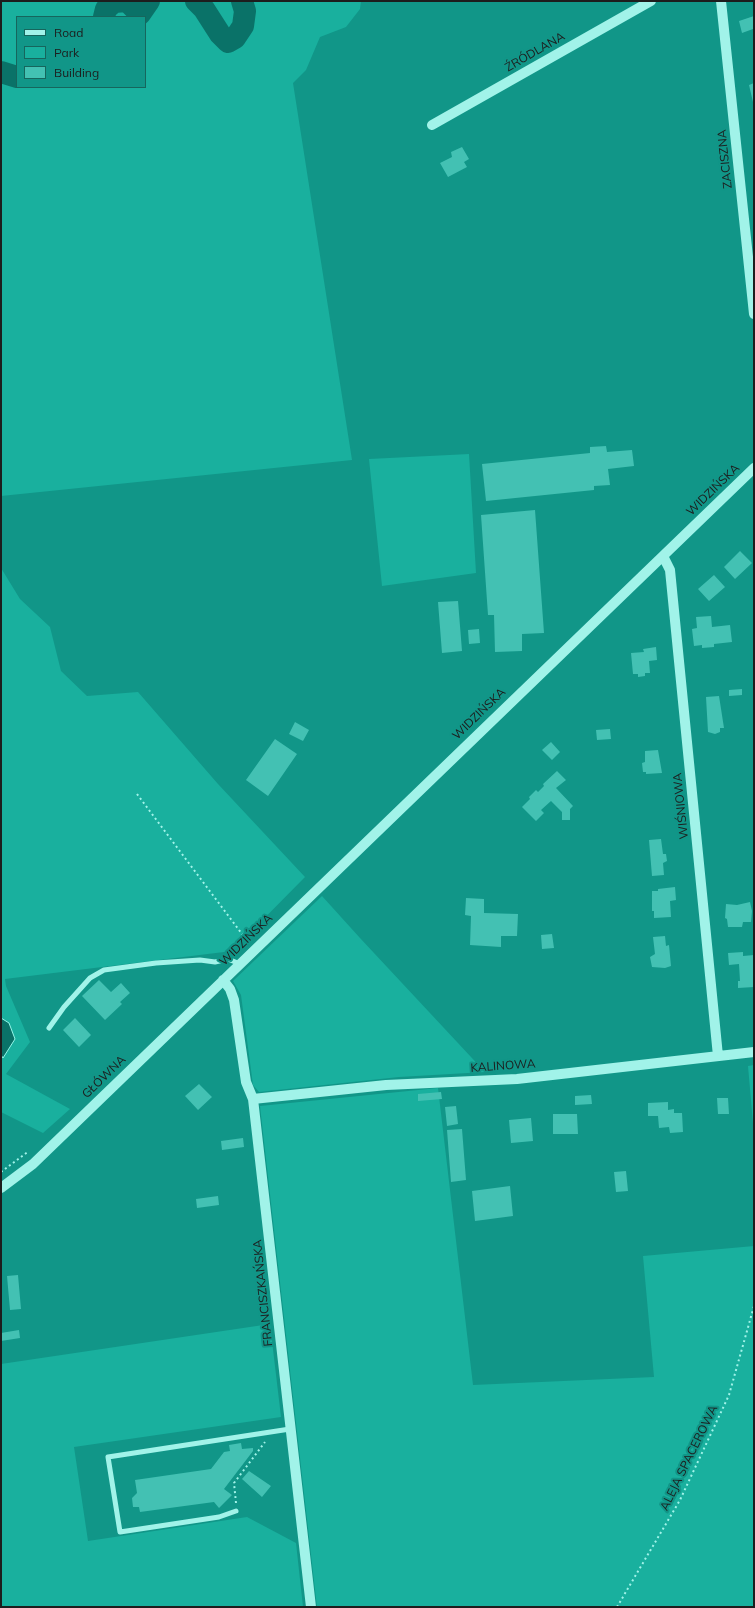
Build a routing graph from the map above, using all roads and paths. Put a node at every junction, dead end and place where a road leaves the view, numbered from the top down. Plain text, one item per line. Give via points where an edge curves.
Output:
1 (651, 1) edge
2 (721, 1) edge
3 (432, 125) dead end
4 (754, 314) edge
5 (754, 468) edge
6 (663, 556) junction
7 (137, 794) dead end
8 (254, 950) junction
9 (240, 964) junction
10 (223, 980) junction
11 (49, 1028) dead end
12 (754, 1052) edge
13 (718, 1056) junction
14 (253, 1099) junction
15 (1, 1188) edge
16 (754, 1306) edge
17 (290, 1429) junction
18 (272, 1432) junction
19 (236, 1510) joint
20 (311, 1607) edge
21 (616, 1607) edge

1 - 3 street, ŹRÓDLANA
2 - 4 street, ZACISZNA
5 - 6 street, WIDZIŃSKA
6 - 8 street, WIDZIŃSKA
6 - 13 street, WIŚNIOWA via 670,570
7 - 8 path
8 - 9 street, WIDZIŃSKA
9 - 10 street, WIDZIŃSKA
9 - 11 lane via 228,959 215,962 200,960 156,962 104,970 90,978
10 - 14 street, FRANCISZKAŃSKA via 234,1000 246,1082
10 - 15 street, GŁÓWNA via 32,1164
12 - 13 street, KALINOWA
13 - 14 street, KALINOWA via 517,1079 386,1085
14 - 17 street, FRANCISZKAŃSKA
16 - 21 path, ALEJA SPACEROWA via 729,1395 680,1500
17 - 18 lane
17 - 20 street, FRANCISZKAŃSKA
18 - 19 path via 234,1483
18 - 19 lane via 108,1458 120,1532 219,1517

